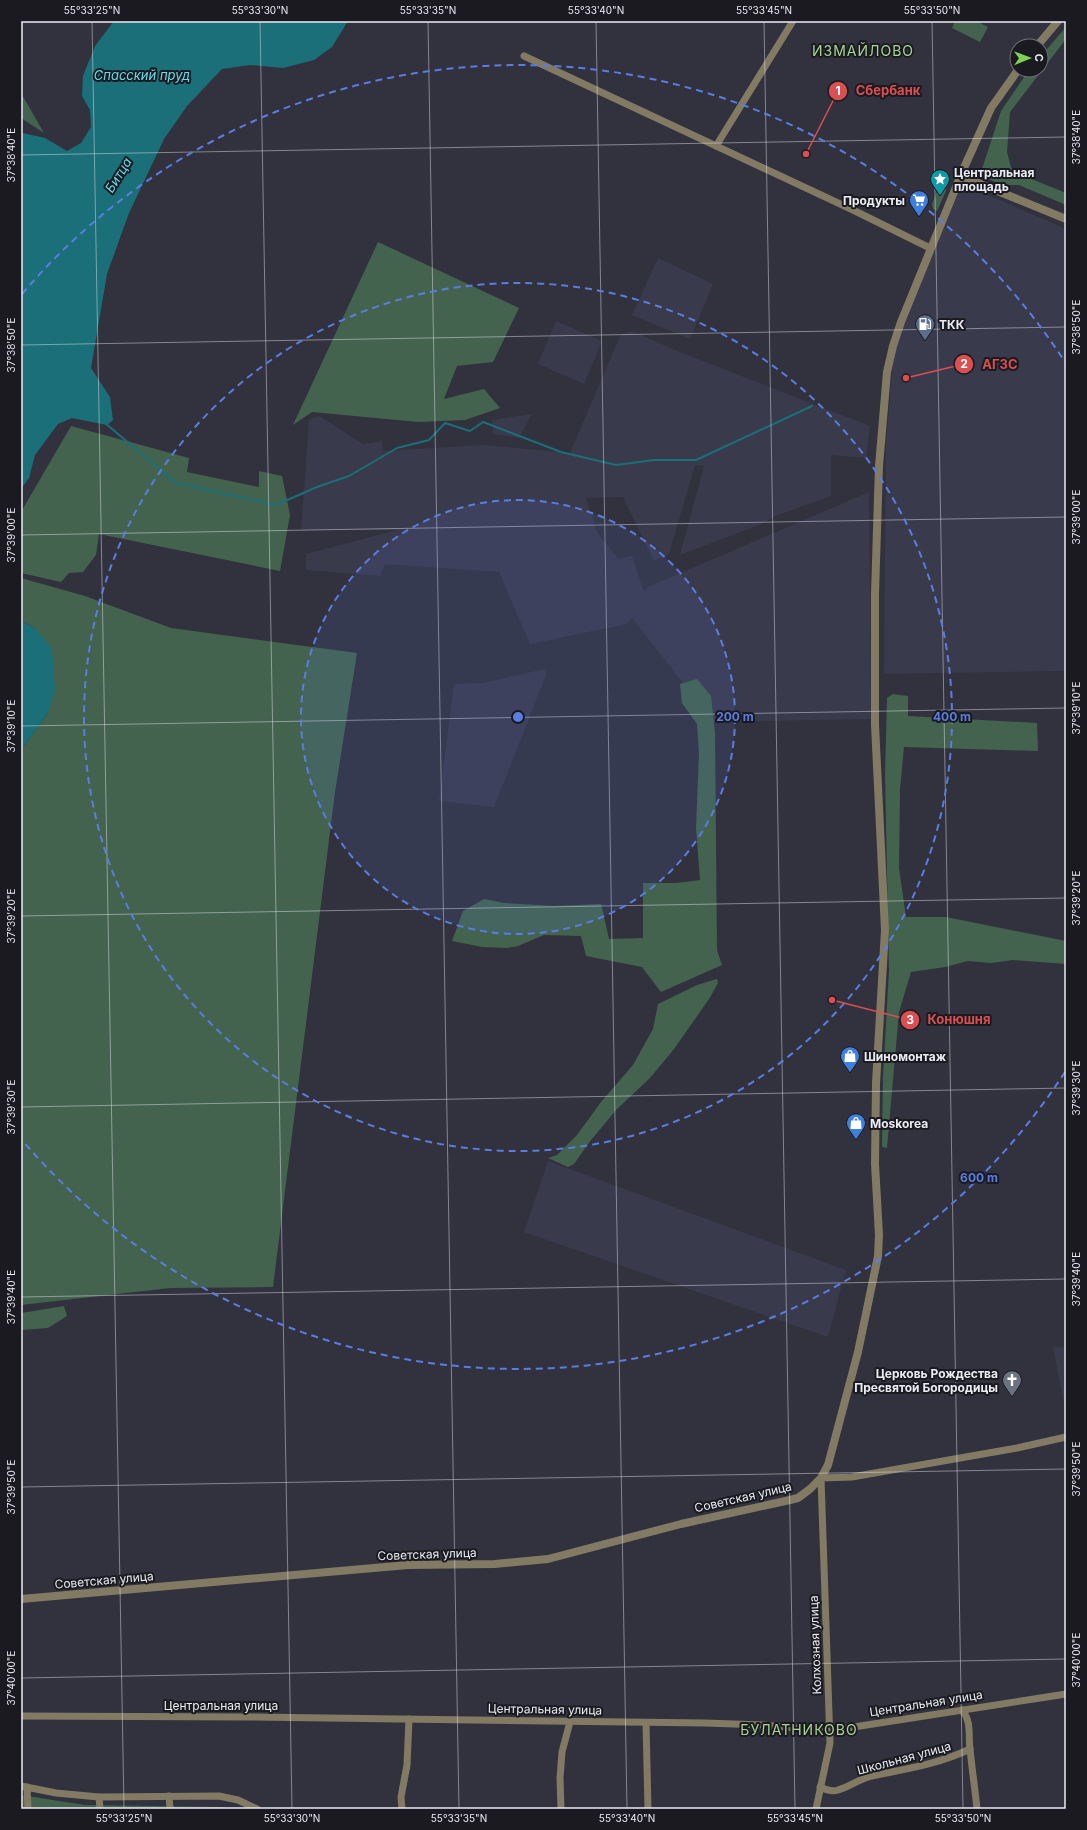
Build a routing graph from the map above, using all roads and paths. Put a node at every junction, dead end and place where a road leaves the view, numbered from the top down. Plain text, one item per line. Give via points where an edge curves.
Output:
1 (793, 21) edge
2 (1058, 21) edge
3 (1044, 38) edge
4 (524, 56) dead end
5 (1012, 78) edge
6 (716, 146) junction
7 (961, 176) junction
8 (1066, 219) edge
9 (930, 248) junction
10 (1066, 1437) edge
11 (821, 1478) junction
12 (21, 1599) edge
13 (1066, 1694) edge
14 (962, 1710) junction
15 (21, 1716) edge
16 (410, 1719) junction
17 (570, 1722) junction
18 (646, 1723) junction
19 (828, 1731) junction
20 (970, 1749) junction
21 (24, 1787) edge
22 (820, 1787) junction
23 (169, 1796) junction
24 (99, 1797) junction
25 (242, 1806) edge
26 (28, 1809) edge
27 (100, 1809) edge
28 (170, 1809) edge
29 (257, 1809) edge
30 (402, 1809) edge
31 (561, 1809) edge
32 (648, 1809) edge
33 (816, 1809) edge
34 (977, 1809) edge

1 - 6 street
2 - 3 street
4 - 6 street
5 - 7 street via 991,108
6 - 9 street
7 - 8 street
7 - 9 street, Советская улица
9 - 11 street, Советская улица via 893,346 887,372 882,421 875,594 875,725 884,930 876,1083 875,1164 879,1247 866,1318 828,1465
10 - 11 street via 860,1476
11 - 12 street, Советская улица via 798,1498 688,1522 548,1559 495,1564 408,1565
11 - 19 street, Колхозная улица
13 - 14 street, Центральная улица
14 - 19 street, Центральная улица
14 - 20 street, Школьная улица via 967,1715
15 - 16 street, Центральная улица
16 - 17 street, Центральная улица
16 - 30 street via 407,1765 401,1797
17 - 18 street, Центральная улица
17 - 31 street via 562,1752
18 - 19 street, Центральная улица via 763,1725
18 - 32 street
19 - 22 street, Колхозная улица via 830,1743
20 - 22 street, Школьная улица via 910,1769 870,1776 839,1790
20 - 34 street, Школьная улица
21 - 24 street
21 - 26 street
22 - 33 street, Колхозная улица
23 - 24 street
23 - 25 street via 219,1796 238,1800
23 - 28 street
24 - 27 street
25 - 29 street

